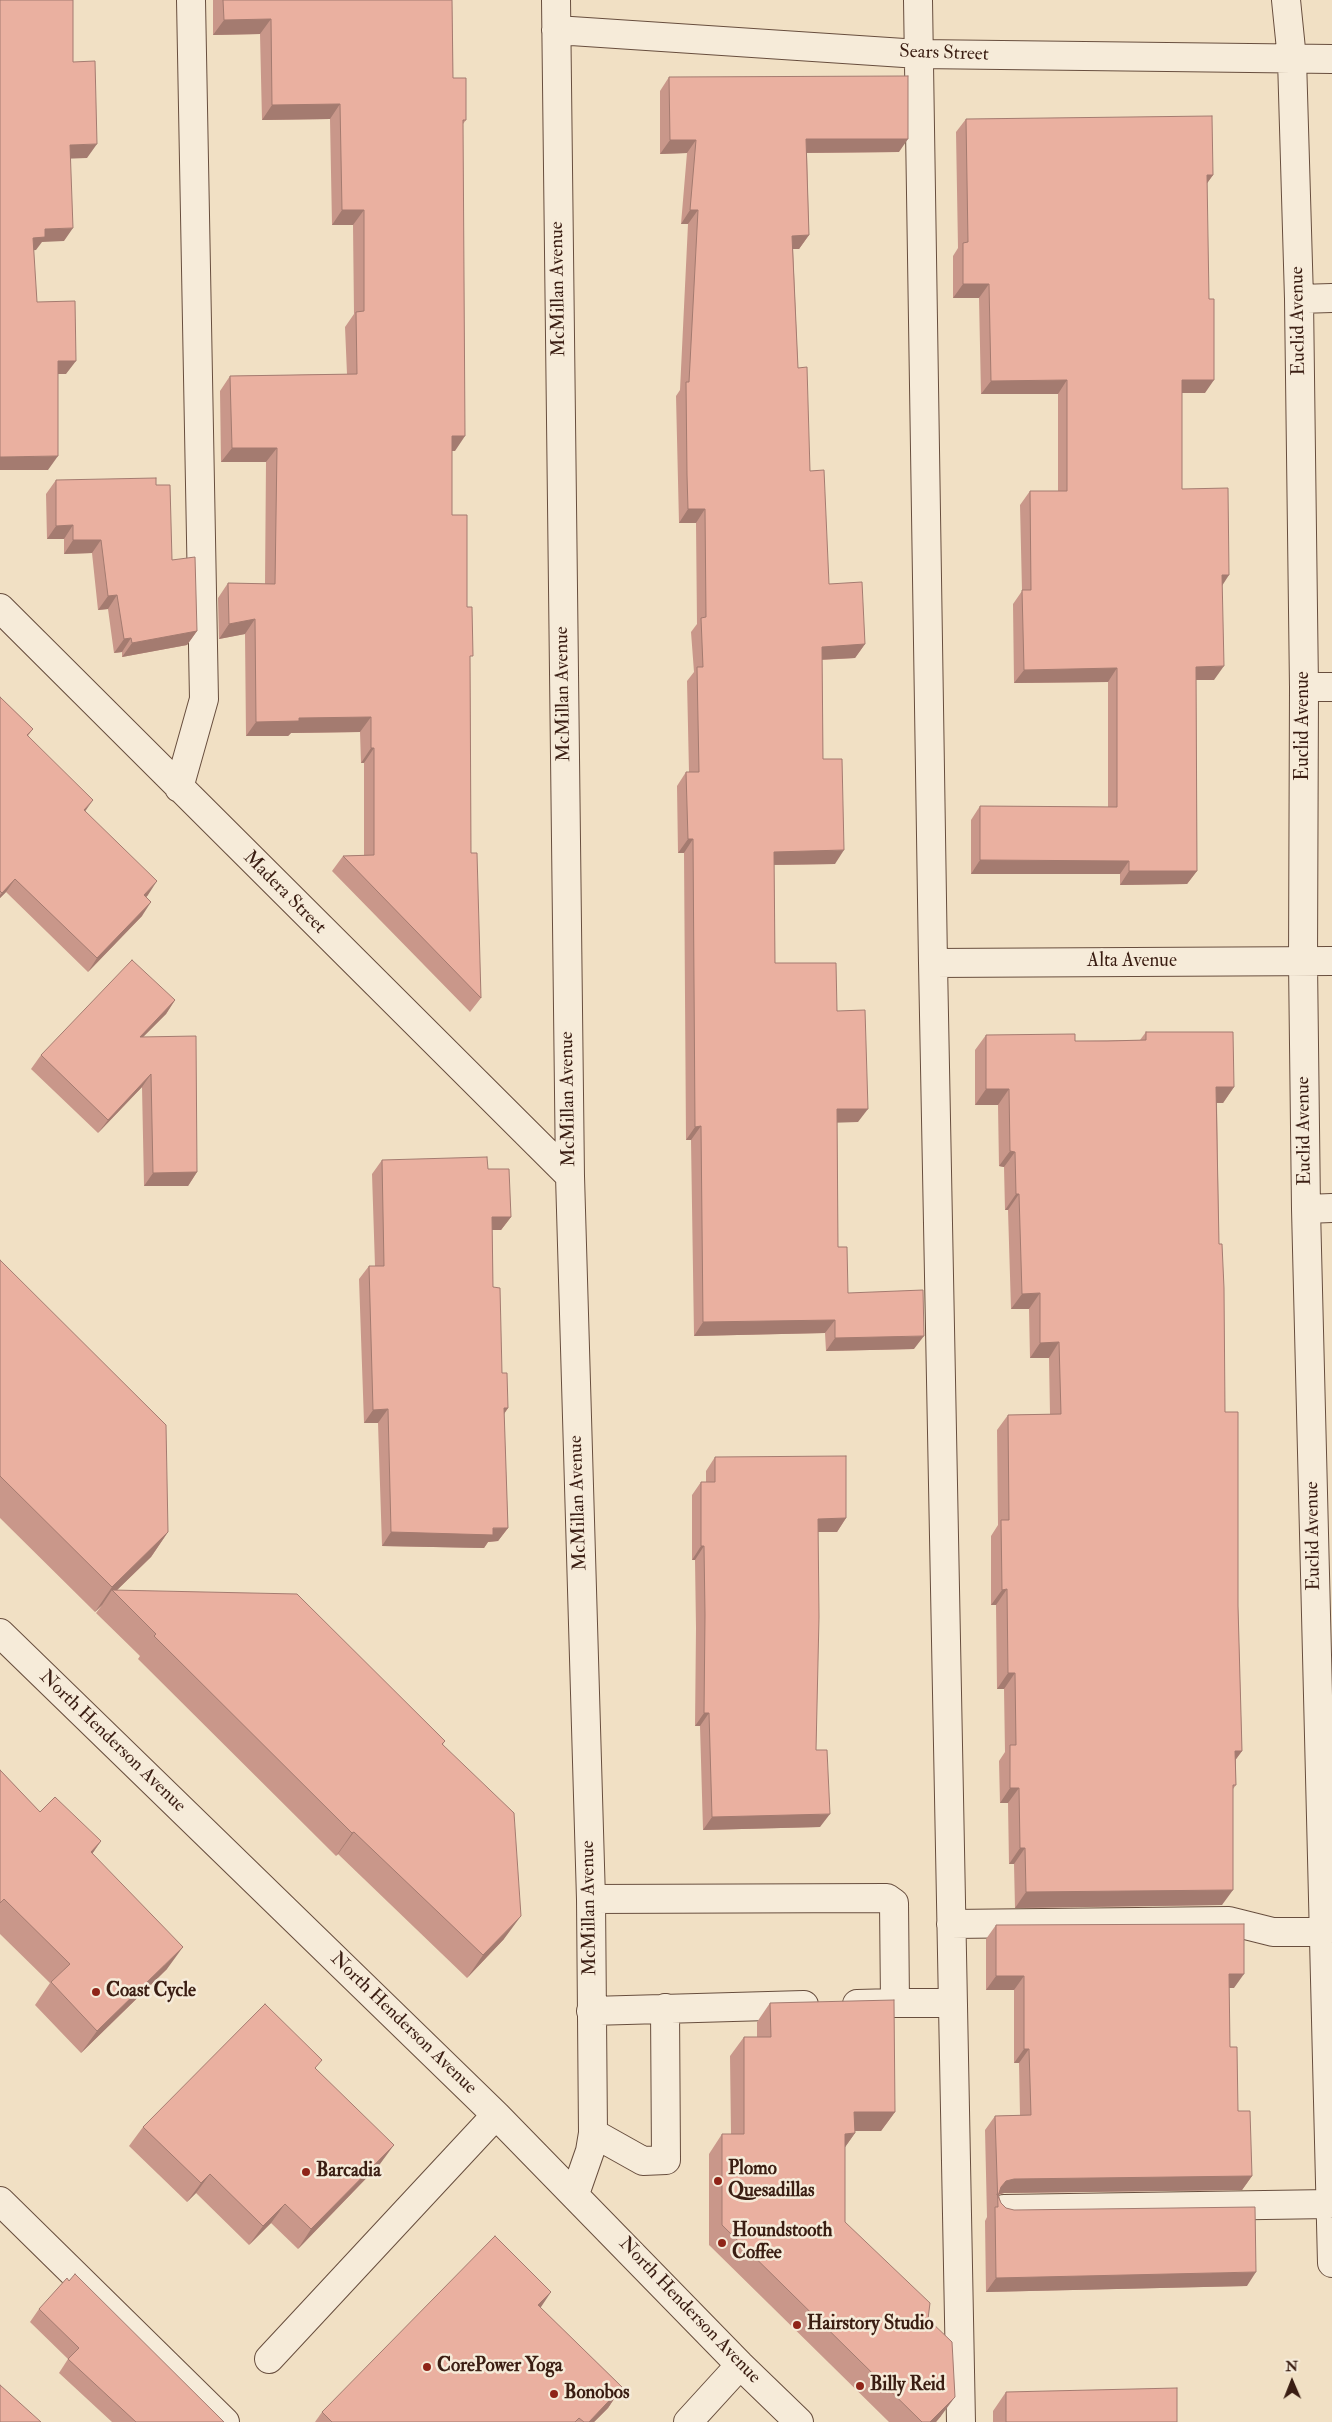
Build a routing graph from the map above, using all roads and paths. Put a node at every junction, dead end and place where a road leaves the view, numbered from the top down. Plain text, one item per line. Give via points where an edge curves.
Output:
1 (191, 0) edge
2 (556, 0) edge
3 (918, 0) edge
4 (1286, 0) edge
5 (556, 30) junction
6 (919, 54) junction
7 (1332, 59) edge
8 (1292, 60) junction
9 (1332, 298) edge
10 (1299, 299) junction
11 (0, 608) edge
12 (1332, 687) edge
13 (1304, 688) junction
14 (179, 788) junction
15 (1332, 961) edge
16 (1303, 962) junction
17 (932, 963) junction
18 (570, 1176) junction
19 (1319, 1209) edge
20 (0, 1633) edge
21 (1325, 1698) edge
22 (591, 1899) junction
23 (950, 1924) junction
24 (1323, 1932) junction
25 (895, 2003) junction
26 (952, 2003) junction
27 (665, 2008) junction
28 (591, 2011) junction
29 (496, 2115) junction
30 (593, 2132) junction
31 (575, 2194) junction
32 (0, 2201) edge
33 (1330, 2204) junction
34 (1004, 2209) edge
35 (1332, 2263) edge
36 (269, 2359) dead end
37 (740, 2365) junction
38 (225, 2422) edge
39 (688, 2422) edge
40 (799, 2422) edge
41 (961, 2422) edge

1 - 14 street via 204,700
2 - 5 street, McMillan Avenue
3 - 6 street
4 - 8 street, Euclid Avenue
5 - 6 street, Sears Street
5 - 18 street, McMillan Avenue
6 - 8 street, Sears Street
6 - 17 street
7 - 8 street, Sears Street
8 - 10 street, Euclid Avenue
9 - 10 street
10 - 13 street, Euclid Avenue
11 - 14 street, Madera Street
12 - 13 street
13 - 16 street, Euclid Avenue
14 - 18 street, Madera Street
15 - 16 street, Alta Avenue
16 - 17 street, Alta Avenue
16 - 19 street, Euclid Avenue
17 - 23 street
18 - 22 street, McMillan Avenue
19 - 21 street, Euclid Avenue
20 - 29 street, North Henderson Avenue
21 - 24 street, Euclid Avenue
22 - 25 street via 887,1898 894,1903
22 - 28 street, McMillan Avenue
23 - 24 street via 1229,1921 1273,1932
23 - 26 street
24 - 33 street, Euclid Avenue
25 - 26 street
25 - 27 street
26 - 41 street
27 - 28 street
27 - 30 street via 666,2160 643,2160
28 - 30 street, McMillan Avenue
29 - 31 street, North Henderson Avenue
29 - 36 street
30 - 31 street, McMillan Avenue
31 - 37 street, North Henderson Avenue
32 - 38 street
33 - 34 street
33 - 35 street, Euclid Avenue
37 - 39 street
37 - 40 street, North Henderson Avenue

